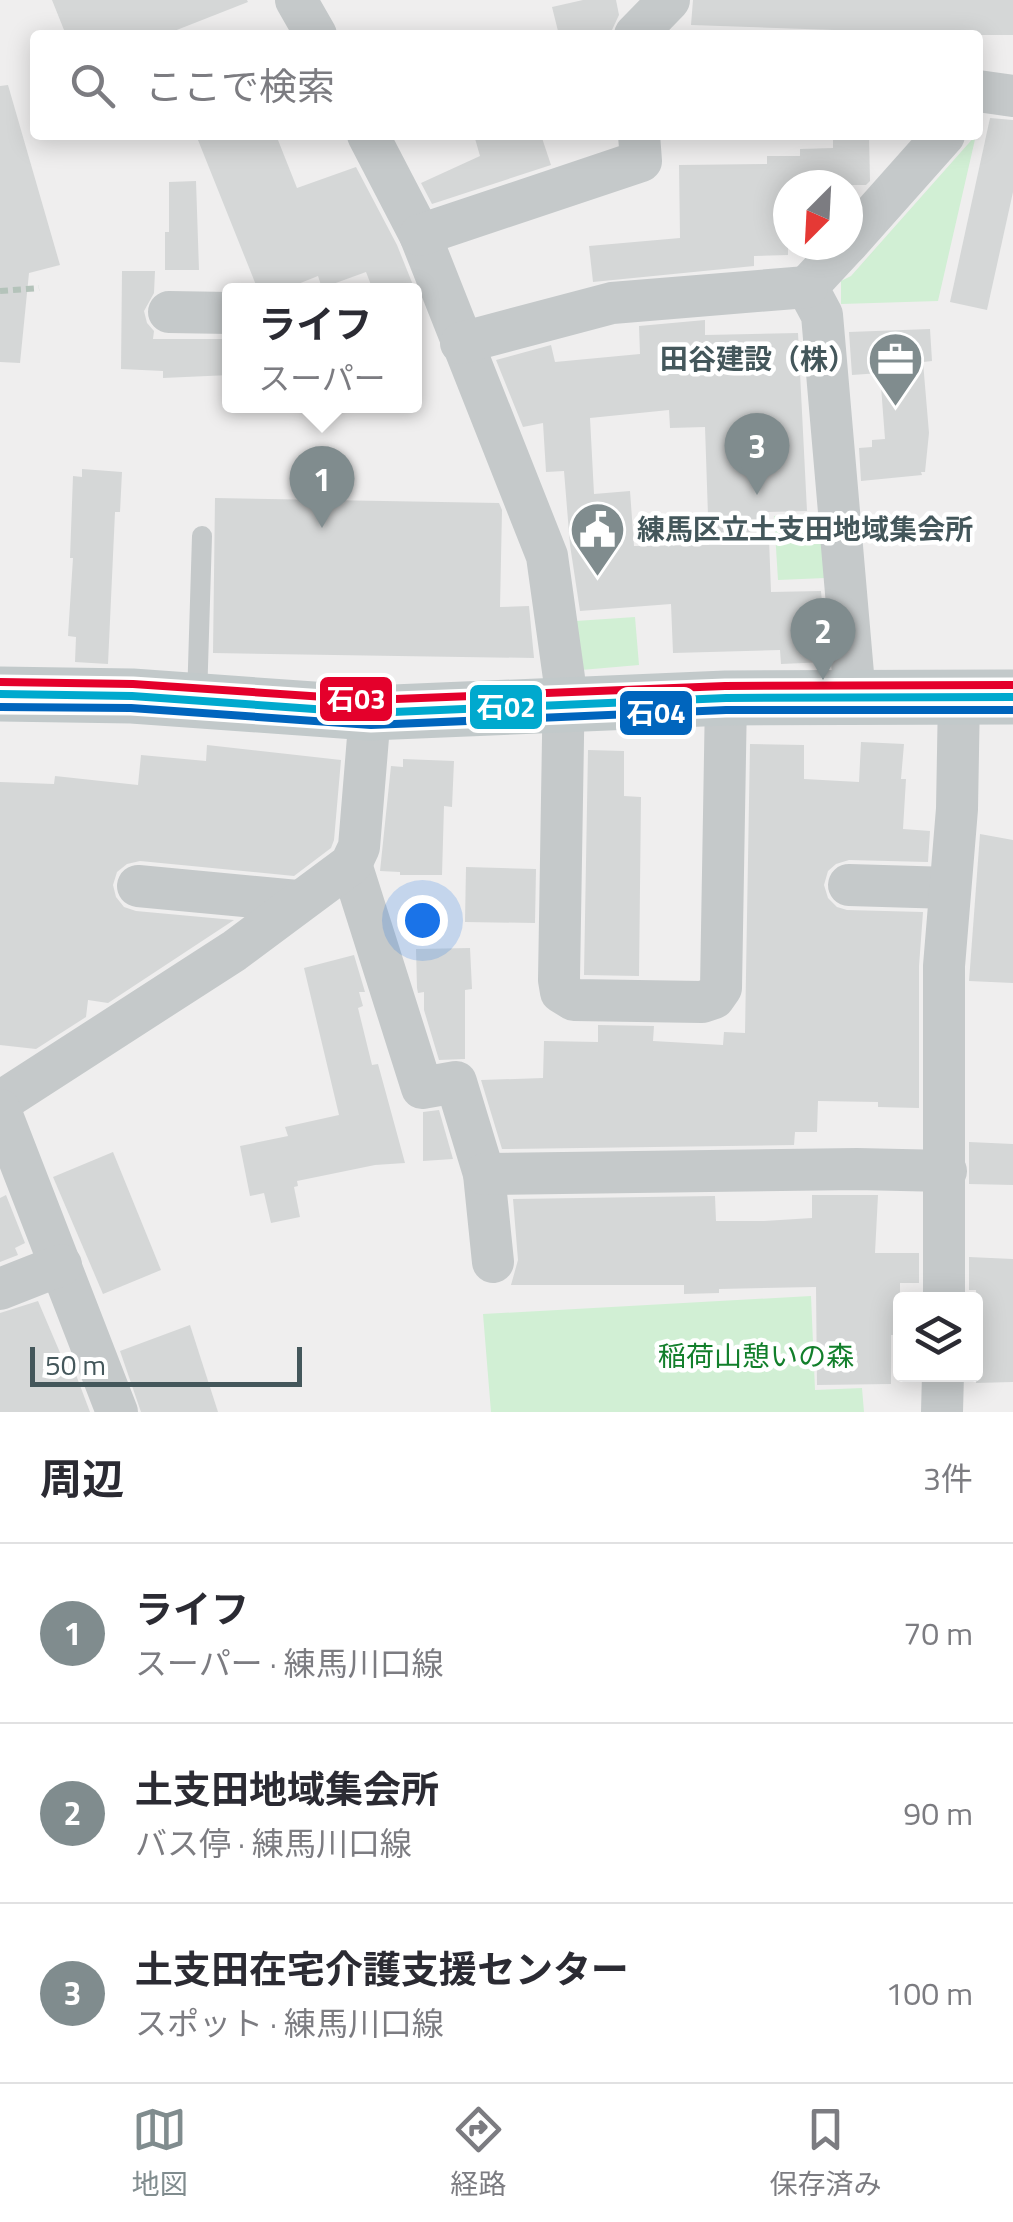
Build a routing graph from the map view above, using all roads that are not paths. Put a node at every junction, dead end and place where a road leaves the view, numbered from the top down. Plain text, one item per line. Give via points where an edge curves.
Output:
1 (296, 0) edge
2 (670, 0) edge
3 (313, 30) edge
4 (640, 30) edge
5 (983, 92) edge
6 (1013, 96) edge
7 (371, 140) edge
8 (639, 140) edge
9 (940, 140) edge
10 (863, 226) edge
11 (420, 234) junction
12 (832, 260) edge
13 (807, 287) junction
14 (429, 301) edge
15 (169, 312) dead end
16 (222, 313) edge
17 (461, 343) junction
18 (202, 536) dead end
19 (0, 694) edge
20 (855, 696) junction
21 (959, 696) junction
22 (1013, 697) edge
23 (726, 698) junction
24 (196, 701) junction
25 (562, 703) junction
26 (370, 713) junction
27 (351, 864) junction
28 (849, 885) dead end
29 (138, 886) dead end
30 (950, 888) junction
31 (298, 901) junction
32 (0, 1102) edge
33 (0, 1110) edge
34 (946, 1171) junction
35 (484, 1174) junction
36 (493, 1262) dead end
37 (60, 1265) junction
38 (0, 1289) edge
39 (944, 1292) edge
40 (943, 1382) edge
41 (118, 1412) edge
42 (942, 1412) edge

1 - 3 street
2 - 4 street
5 - 6 street
7 - 11 street
8 - 11 street via 640,161
9 - 10 street
11 - 14 street
12 - 13 street
13 - 17 street via 612,303
13 - 20 street via 822,315
14 - 17 street
15 - 16 street
17 - 25 street via 547,556 564,670
18 - 24 lane
19 - 24 main road
20 - 21 main road
20 - 23 main road
21 - 22 main road
21 - 30 street
23 - 25 main road
23 - 25 street via 721,988 702,1002 574,1000 561,992
24 - 26 main road
25 - 26 main road
26 - 27 street via 359,847
27 - 31 street
27 - 35 street via 422,1088 456,1082
28 - 30 street
29 - 31 street
30 - 34 street via 943,1004
31 - 32 street
33 - 37 street
34 - 35 street
34 - 39 street
35 - 36 street
37 - 38 street
37 - 41 street
40 - 42 street

